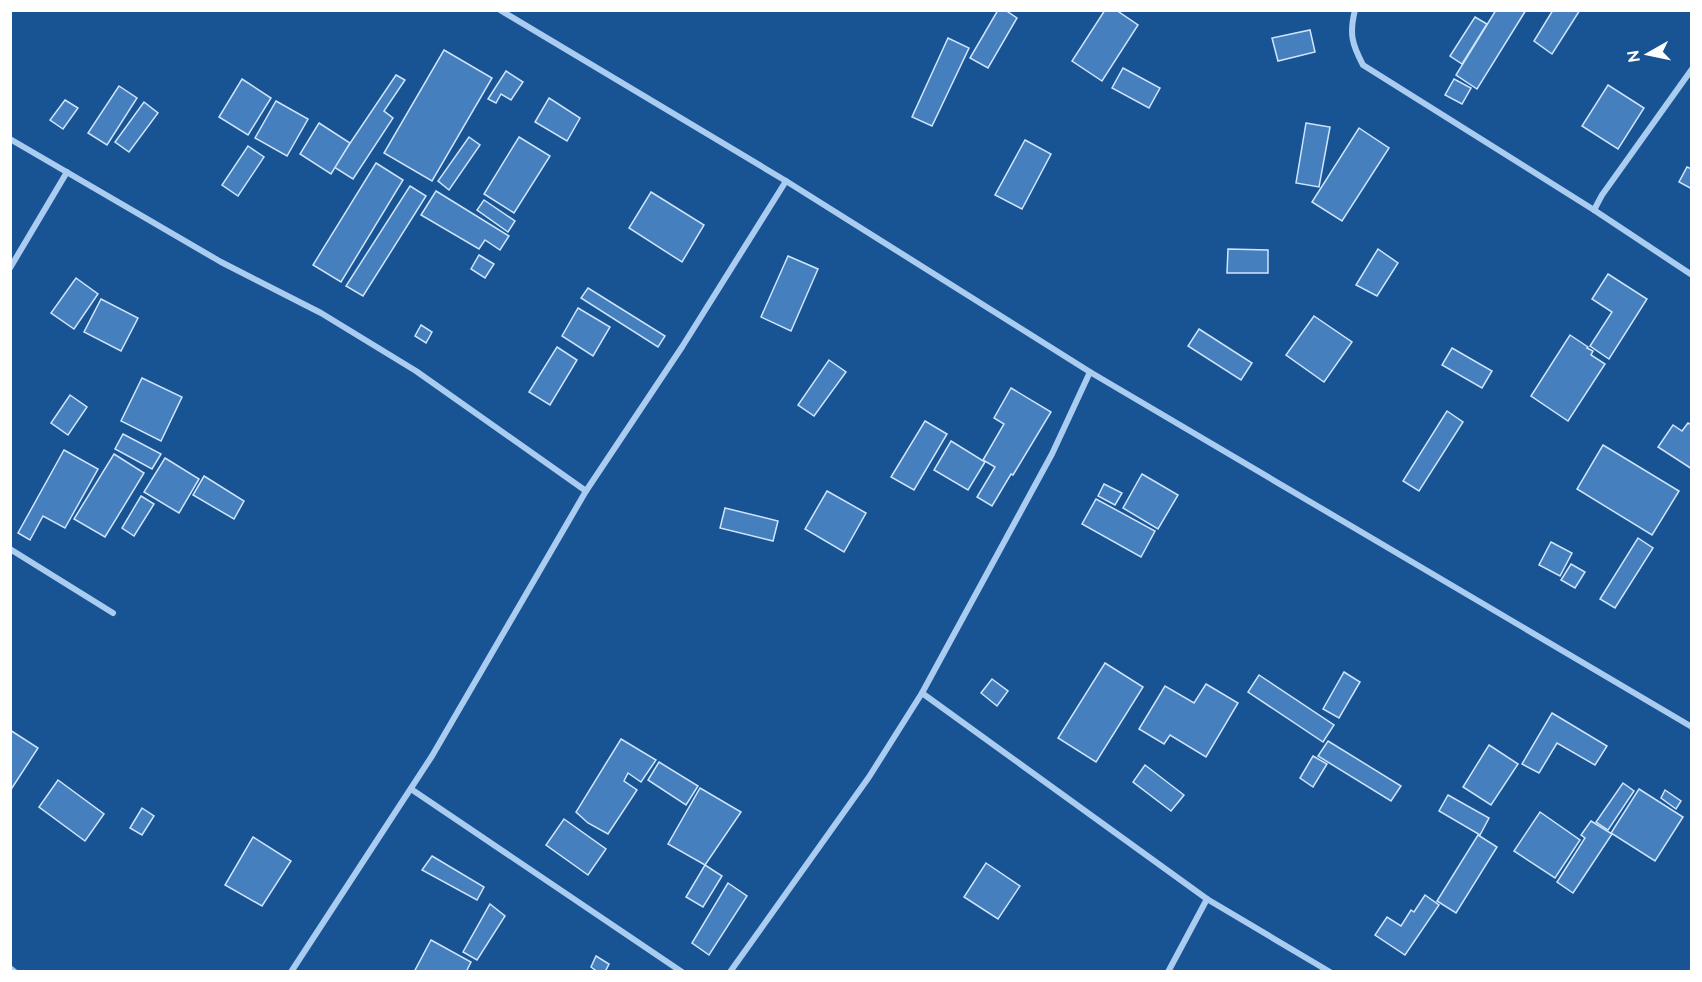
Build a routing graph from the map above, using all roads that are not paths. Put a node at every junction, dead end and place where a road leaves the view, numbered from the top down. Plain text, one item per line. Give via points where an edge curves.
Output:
1 (500, 10) edge
2 (1355, 10) edge
3 (1692, 69) edge
4 (10, 139) edge
5 (67, 172) junction
6 (786, 181) junction
7 (1594, 210) junction
8 (10, 268) edge
9 (1692, 275) edge
10 (1090, 372) junction
11 (586, 491) junction
12 (10, 549) edge
13 (113, 613) dead end
14 (922, 693) junction
15 (1692, 727) edge
16 (411, 789) junction
17 (1208, 899) junction
18 (10, 968) edge
19 (15, 972) edge
20 (291, 972) edge
21 (682, 972) edge
22 (730, 972) edge
23 (1168, 972) edge
24 (1330, 972) edge

1 - 6 street
2 - 7 street via 1351,28 1354,48 1363,65
3 - 7 street
4 - 5 street
5 - 8 street
5 - 11 street via 221,262 321,313 406,365
6 - 10 street
6 - 11 street
7 - 9 street
10 - 14 street via 1052,454
10 - 15 street
11 - 16 street
12 - 13 street
14 - 17 street
14 - 22 street via 869,777
16 - 20 street
16 - 21 street
17 - 23 street
17 - 24 street
18 - 19 street

